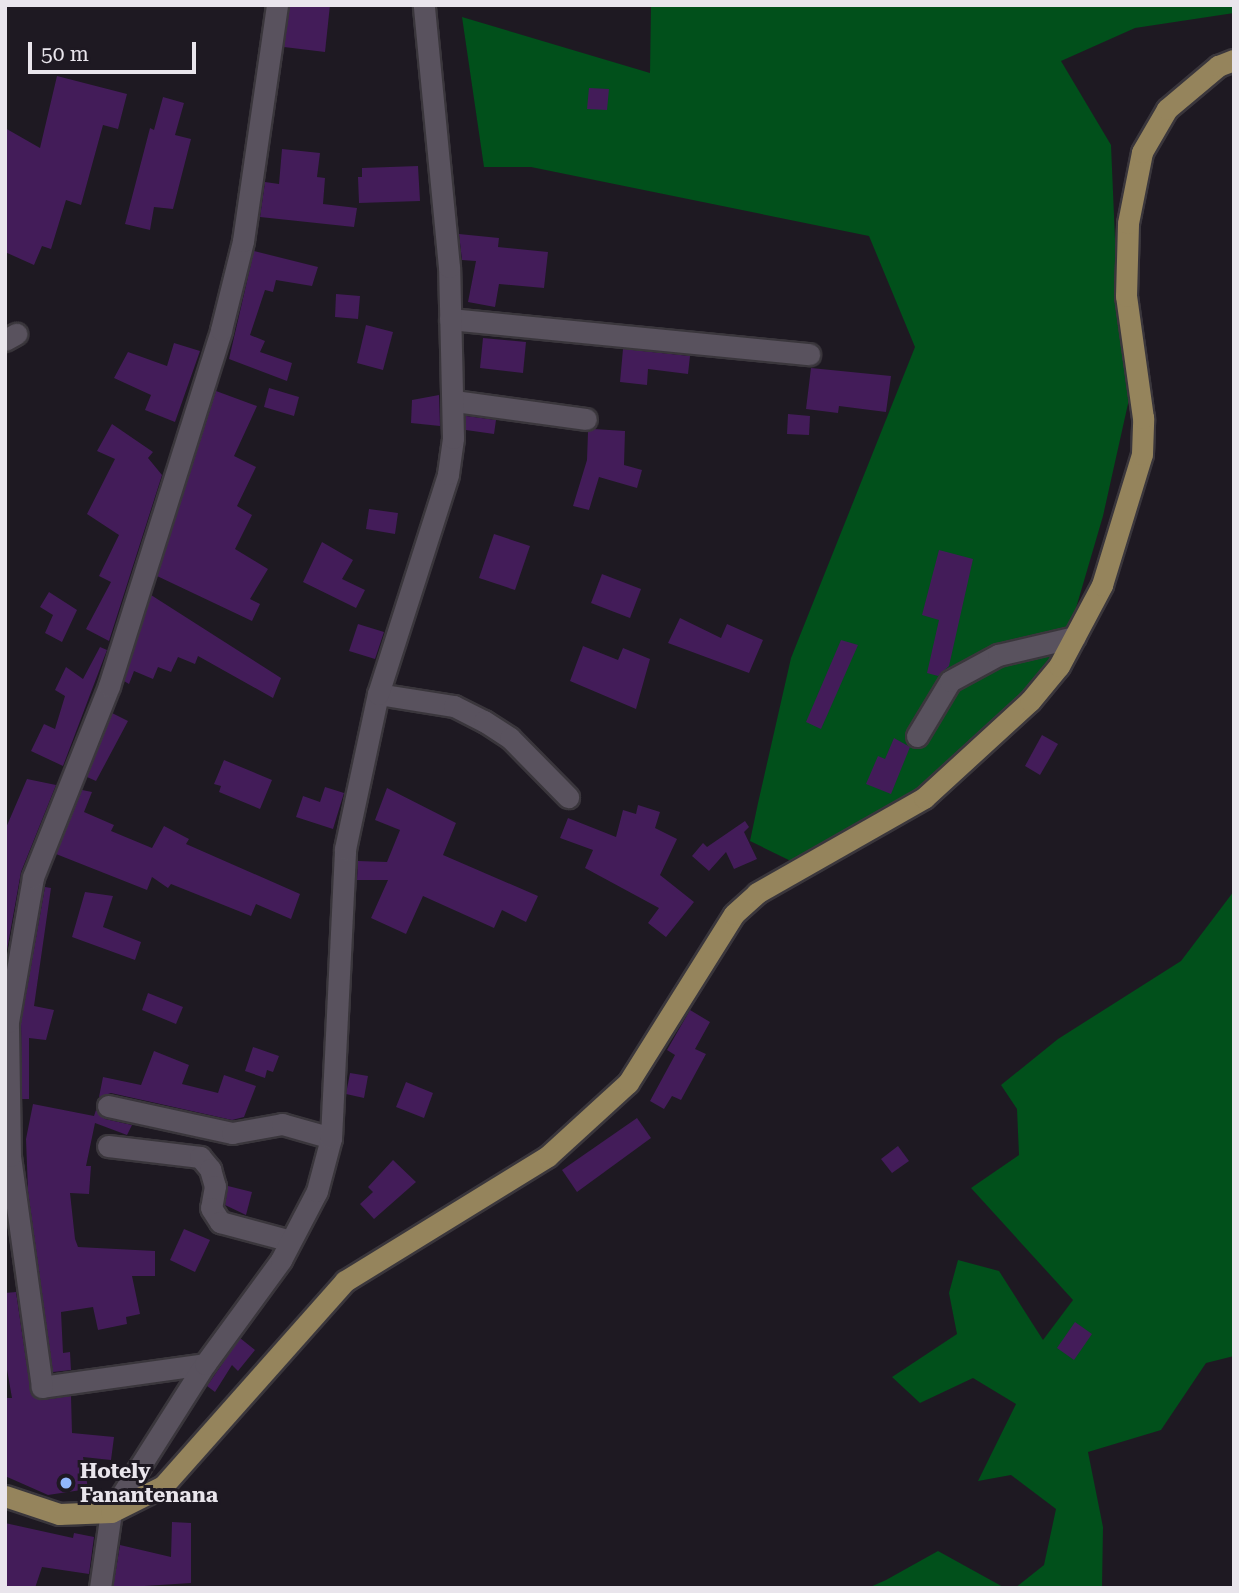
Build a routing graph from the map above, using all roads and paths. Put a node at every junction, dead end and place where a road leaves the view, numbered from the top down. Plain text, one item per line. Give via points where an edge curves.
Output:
1 (277, 5) edge
2 (424, 5) edge
3 (1234, 60) edge
4 (450, 319) junction
5 (809, 354) dead end
6 (455, 401) junction
7 (586, 419) dead end
8 (1075, 637) junction
9 (378, 694) junction
10 (917, 736) dead end
11 (568, 797) dead end
12 (108, 1105) dead end
13 (331, 1138) junction
14 (108, 1146) dead end
15 (8, 1157) edge
16 (291, 1241) junction
17 (205, 1364) junction
18 (5, 1496) edge
19 (111, 1512) junction
20 (100, 1588) edge

1 - 15 street via 243,241 222,330 109,685 33,877 23,914 9,1022
2 - 4 street
3 - 8 main road via 1219,66 1167,109 1142,152 1128,223 1126,296 1143,418 1142,454 1102,585
4 - 5 street
4 - 6 street
6 - 7 street
6 - 9 street via 448,474
8 - 10 street via 998,655 950,681
8 - 19 main road via 1059,666 1030,701 924,798 895,818 799,865 734,914 628,1083 580,1131 548,1156 345,1281 163,1486
9 - 11 street via 454,706 484,721 510,738
9 - 13 street via 345,849
12 - 13 street via 232,1133 282,1124
13 - 16 street via 317,1191
14 - 16 street via 200,1157 210,1169 215,1186 211,1208 220,1222
15 - 17 street via 42,1387
16 - 17 street
17 - 19 street
18 - 19 main road via 59,1514
19 - 20 street

